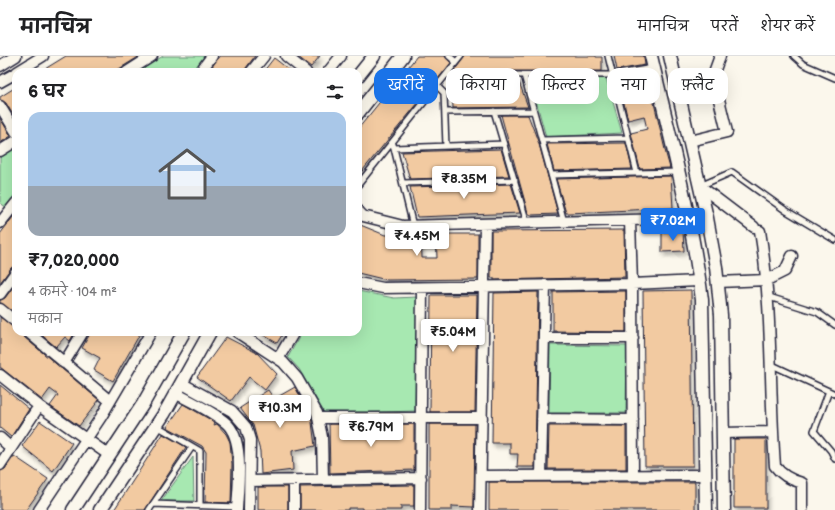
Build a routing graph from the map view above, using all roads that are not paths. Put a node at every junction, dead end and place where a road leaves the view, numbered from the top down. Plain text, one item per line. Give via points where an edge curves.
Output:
1 (16, 56) edge
2 (43, 56) edge
3 (152, 56) edge
4 (212, 56) edge
5 (264, 56) edge
6 (286, 56) edge
7 (341, 56) edge
8 (374, 56) edge
9 (403, 56) edge
10 (449, 56) edge
11 (461, 56) edge
12 (608, 56) edge
13 (651, 56) edge
14 (670, 56) edge
15 (720, 56) edge
16 (794, 56) edge
17 (456, 62) junction
18 (0, 66) edge
19 (23, 68) edge
20 (136, 68) edge
21 (203, 68) edge
22 (254, 68) edge
23 (301, 68) edge
24 (331, 68) edge
25 (451, 68) edge
26 (611, 68) edge
27 (654, 68) edge
28 (362, 71) edge
29 (12, 74) edge
30 (446, 75) edge
31 (520, 75) edge
32 (524, 75) junction
33 (607, 75) edge
34 (835, 78) edge
35 (0, 82) edge
36 (438, 85) edge
37 (438, 87) edge
38 (660, 94) edge
39 (424, 104) edge
40 (619, 104) edge
41 (0, 106) edge
42 (362, 108) edge
43 (494, 111) junction
44 (533, 111) junction
45 (445, 112) junction
46 (12, 126) edge
47 (628, 138) junction
48 (542, 140) junction
49 (690, 141) junction
50 (12, 144) edge
51 (505, 144) junction
52 (393, 146) junction
53 (446, 146) junction
54 (0, 151) edge
55 (678, 172) junction
56 (637, 173) junction
57 (551, 176) junction
58 (515, 180) junction
59 (362, 181) edge
60 (403, 183) junction
61 (700, 186) junction
62 (4, 210) edge
63 (362, 215) edge
64 (688, 218) junction
65 (707, 218) junction
66 (630, 221) junction
67 (564, 222) junction
68 (0, 223) edge
69 (526, 223) junction
70 (485, 224) junction
71 (413, 226) junction
72 (835, 240) edge
73 (792, 256) dead end
74 (12, 278) edge
75 (767, 280) junction
76 (699, 281) junction
77 (718, 282) junction
78 (362, 284) edge
79 (632, 284) junction
80 (545, 285) junction
81 (484, 287) junction
82 (422, 288) junction
83 (0, 294) edge
84 (768, 297) junction
85 (0, 308) edge
86 (12, 318) edge
87 (835, 325) edge
88 (33, 336) edge
89 (81, 336) edge
90 (149, 336) edge
91 (182, 336) edge
92 (208, 336) edge
93 (244, 336) edge
94 (292, 336) edge
95 (544, 338) junction
96 (633, 338) junction
97 (278, 358) junction
98 (64, 363) junction
99 (770, 364) junction
100 (0, 375) edge
101 (178, 388) junction
102 (829, 392) junction
103 (835, 394) edge
104 (110, 401) junction
105 (39, 406) junction
106 (318, 418) junction
107 (421, 418) junction
108 (482, 418) junction
109 (542, 419) junction
110 (633, 420) junction
111 (156, 426) junction
112 (772, 432) junction
113 (722, 433) junction
114 (0, 438) edge
115 (86, 440) junction
116 (192, 447) junction
117 (12, 448) junction
118 (109, 455) junction
119 (835, 459) edge
120 (0, 465) edge
121 (633, 475) junction
122 (705, 475) junction
123 (481, 476) junction
124 (541, 476) junction
125 (421, 478) junction
126 (294, 480) junction
127 (323, 480) junction
128 (250, 481) junction
129 (153, 504) junction
130 (200, 506) junction
131 (237, 509) edge
132 (39, 510) edge
133 (73, 510) edge
134 (100, 510) edge
135 (149, 510) edge
136 (249, 510) edge
137 (294, 510) edge
138 (420, 510) edge
139 (480, 510) edge
140 (706, 510) edge
141 (724, 510) edge
142 (802, 510) edge

1 - 18 street
2 - 19 street
3 - 20 street
4 - 21 street
5 - 22 street
6 - 23 street
7 - 24 street
8 - 28 street
9 - 42 street
10 - 17 lane
11 - 17 lane
12 - 26 lane
13 - 27 street
14 - 49 street
15 - 49 street via 713,75 727,132
16 - 34 lane via 803,64
17 - 25 lane
29 - 35 street
30 - 36 lane
31 - 32 lane
32 - 33 lane
32 - 44 lane
37 - 45 lane via 444,93
38 - 55 street
39 - 52 lane
40 - 47 lane
41 - 46 street
43 - 44 lane
43 - 45 lane
43 - 51 lane
44 - 48 lane
45 - 53 lane
47 - 48 lane
47 - 56 lane
48 - 57 lane
49 - 61 street
50 - 54 street
51 - 53 lane
51 - 58 lane
52 - 53 lane
52 - 59 lane
52 - 60 lane
55 - 56 lane
55 - 64 street
56 - 57 lane
57 - 67 lane
58 - 60 lane
58 - 69 lane
60 - 71 lane
61 - 65 street
61 - 72 lane via 732,172 785,210
61 - 75 street via 757,229
62 - 68 street
63 - 71 street via 403,226
64 - 65 street
64 - 66 street
64 - 76 street
65 - 77 street
66 - 67 street
66 - 79 street
67 - 69 street
69 - 70 street
70 - 71 street
70 - 81 street
73 - 75 street via 785,271
74 - 83 street
75 - 77 street
75 - 84 street
76 - 79 street
76 - 122 street via 702,300
77 - 113 street via 721,315
78 - 82 street via 383,288
79 - 80 street
79 - 96 street
80 - 81 street
80 - 95 street
81 - 82 street
81 - 108 street
82 - 107 street
84 - 87 lane via 817,312
84 - 99 street
85 - 86 street
88 - 98 street
89 - 98 street
90 - 104 street
91 - 118 street via 143,404
92 - 101 street
93 - 97 street
94 - 97 street
95 - 96 street
95 - 109 street
96 - 110 street
97 - 106 street via 297,378
98 - 104 street
99 - 102 lane
99 - 112 street
100 - 105 street
101 - 111 street
101 - 128 street via 232,411 246,427 250,440
101 - 131 street via 227,423 234,433 238,452
102 - 103 lane
102 - 119 lane via 814,431 831,450
104 - 115 street
105 - 115 street
105 - 117 street
106 - 107 street
106 - 127 street via 322,437
107 - 108 street
107 - 125 street
108 - 123 street
109 - 110 street
109 - 124 street
110 - 121 street
111 - 116 lane
111 - 134 street
112 - 113 street
112 - 142 street via 775,466 790,479 802,483
113 - 141 street
114 - 117 street
115 - 118 street
115 - 132 street
116 - 129 lane
116 - 130 lane via 200,451
117 - 120 street
118 - 133 street
121 - 122 street
121 - 124 street
122 - 140 street
123 - 124 street
123 - 139 street
125 - 127 street
125 - 138 street
126 - 127 street
126 - 128 street
126 - 137 street
128 - 136 street
129 - 130 lane
129 - 135 lane
130 - 131 lane

